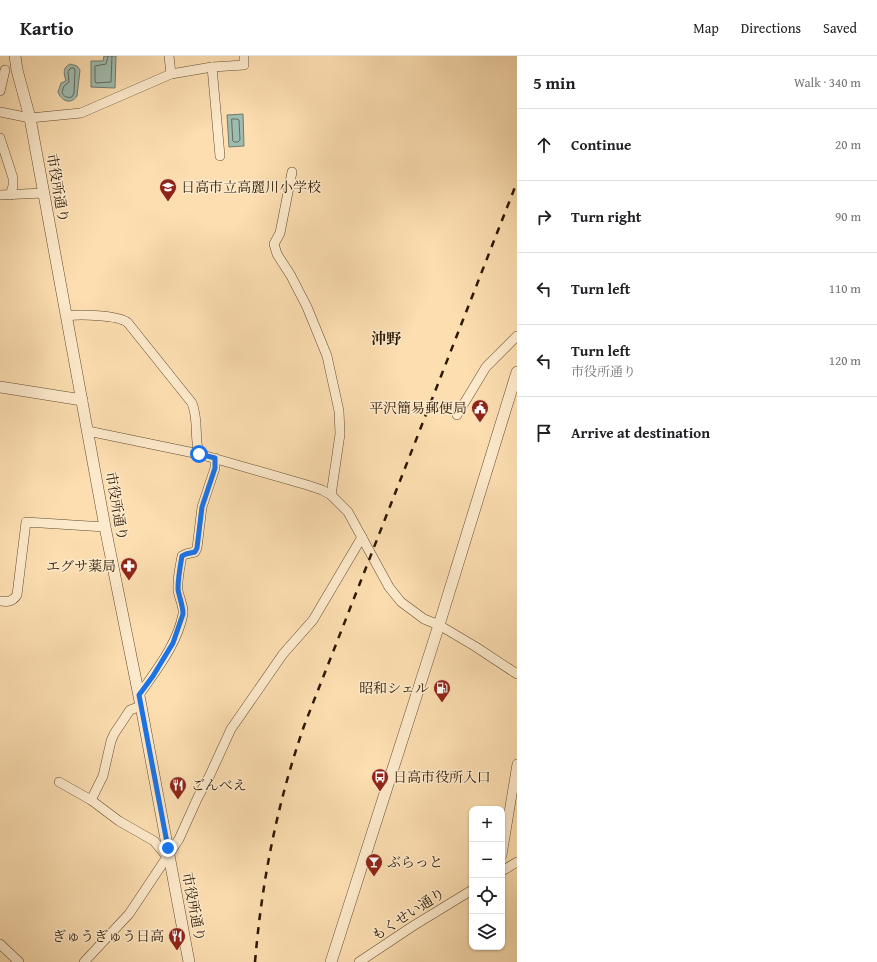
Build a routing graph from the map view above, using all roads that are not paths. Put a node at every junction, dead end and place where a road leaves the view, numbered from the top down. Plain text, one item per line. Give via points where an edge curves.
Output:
1 (15, 56) edge
2 (169, 56) edge
3 (244, 56) edge
4 (212, 67) junction
5 (2, 70) edge
6 (17, 70) junction
7 (171, 74) junction
8 (0, 91) edge
9 (0, 112) edge
10 (30, 118) junction
11 (0, 138) edge
12 (220, 156) dead end
13 (292, 172) dead end
14 (44, 193) junction
15 (0, 195) edge
16 (10, 195) junction
17 (67, 316) junction
18 (517, 336) edge
19 (517, 372) edge
20 (0, 387) edge
21 (82, 400) junction
22 (457, 415) dead end
23 (88, 432) junction
24 (199, 454) junction
25 (215, 458) junction
26 (331, 495) junction
27 (105, 526) junction
28 (362, 538) junction
29 (0, 601) edge
30 (438, 625) junction
31 (517, 674) edge
32 (140, 700) junction
33 (517, 764) edge
34 (59, 782) dead end
35 (91, 800) junction
36 (504, 842) edge
37 (168, 853) junction
38 (517, 862) edge
39 (505, 869) edge
40 (469, 892) edge
41 (0, 944) edge
42 (19, 962) edge
43 (84, 962) edge
44 (190, 962) edge
45 (331, 962) edge
46 (359, 962) edge

1 - 6 street, 市役所通り
2 - 7 street
3 - 4 street via 244,65
4 - 7 street
4 - 12 street
5 - 6 street
5 - 8 street
6 - 10 street, 市役所通り
7 - 10 street via 81,113
9 - 10 street
10 - 14 street, 市役所通り
11 - 16 street via 13,178
13 - 26 street via 280,233 274,244 307,307 327,356 340,411 340,434
14 - 16 street
14 - 17 street, 市役所通り
15 - 16 street
17 - 21 street, 市役所通り
17 - 24 street via 86,315 122,319 128,323 192,403 196,413 196,444
18 - 22 street via 486,368
19 - 30 street
20 - 21 street
21 - 23 street, 市役所通り
23 - 24 street
23 - 27 street, 市役所通り
24 - 25 street
25 - 26 street via 307,484
25 - 32 street via 215,468 202,507 197,548 195,552 182,556 178,590 183,610 178,632
26 - 28 street via 348,512
27 - 29 street via 26,522 17,594 9,602
27 - 32 street, 市役所通り
28 - 30 street via 389,587 401,602 424,619
28 - 37 street via 313,620 283,654 231,729 179,839
30 - 31 street
30 - 45 street
32 - 35 street via 114,734 103,776
32 - 37 street, 市役所通り
33 - 36 street
34 - 35 street
35 - 37 street
37 - 43 street via 130,914
37 - 44 street, 市役所通り
38 - 39 street
40 - 46 street, もくせい通り
41 - 42 street

